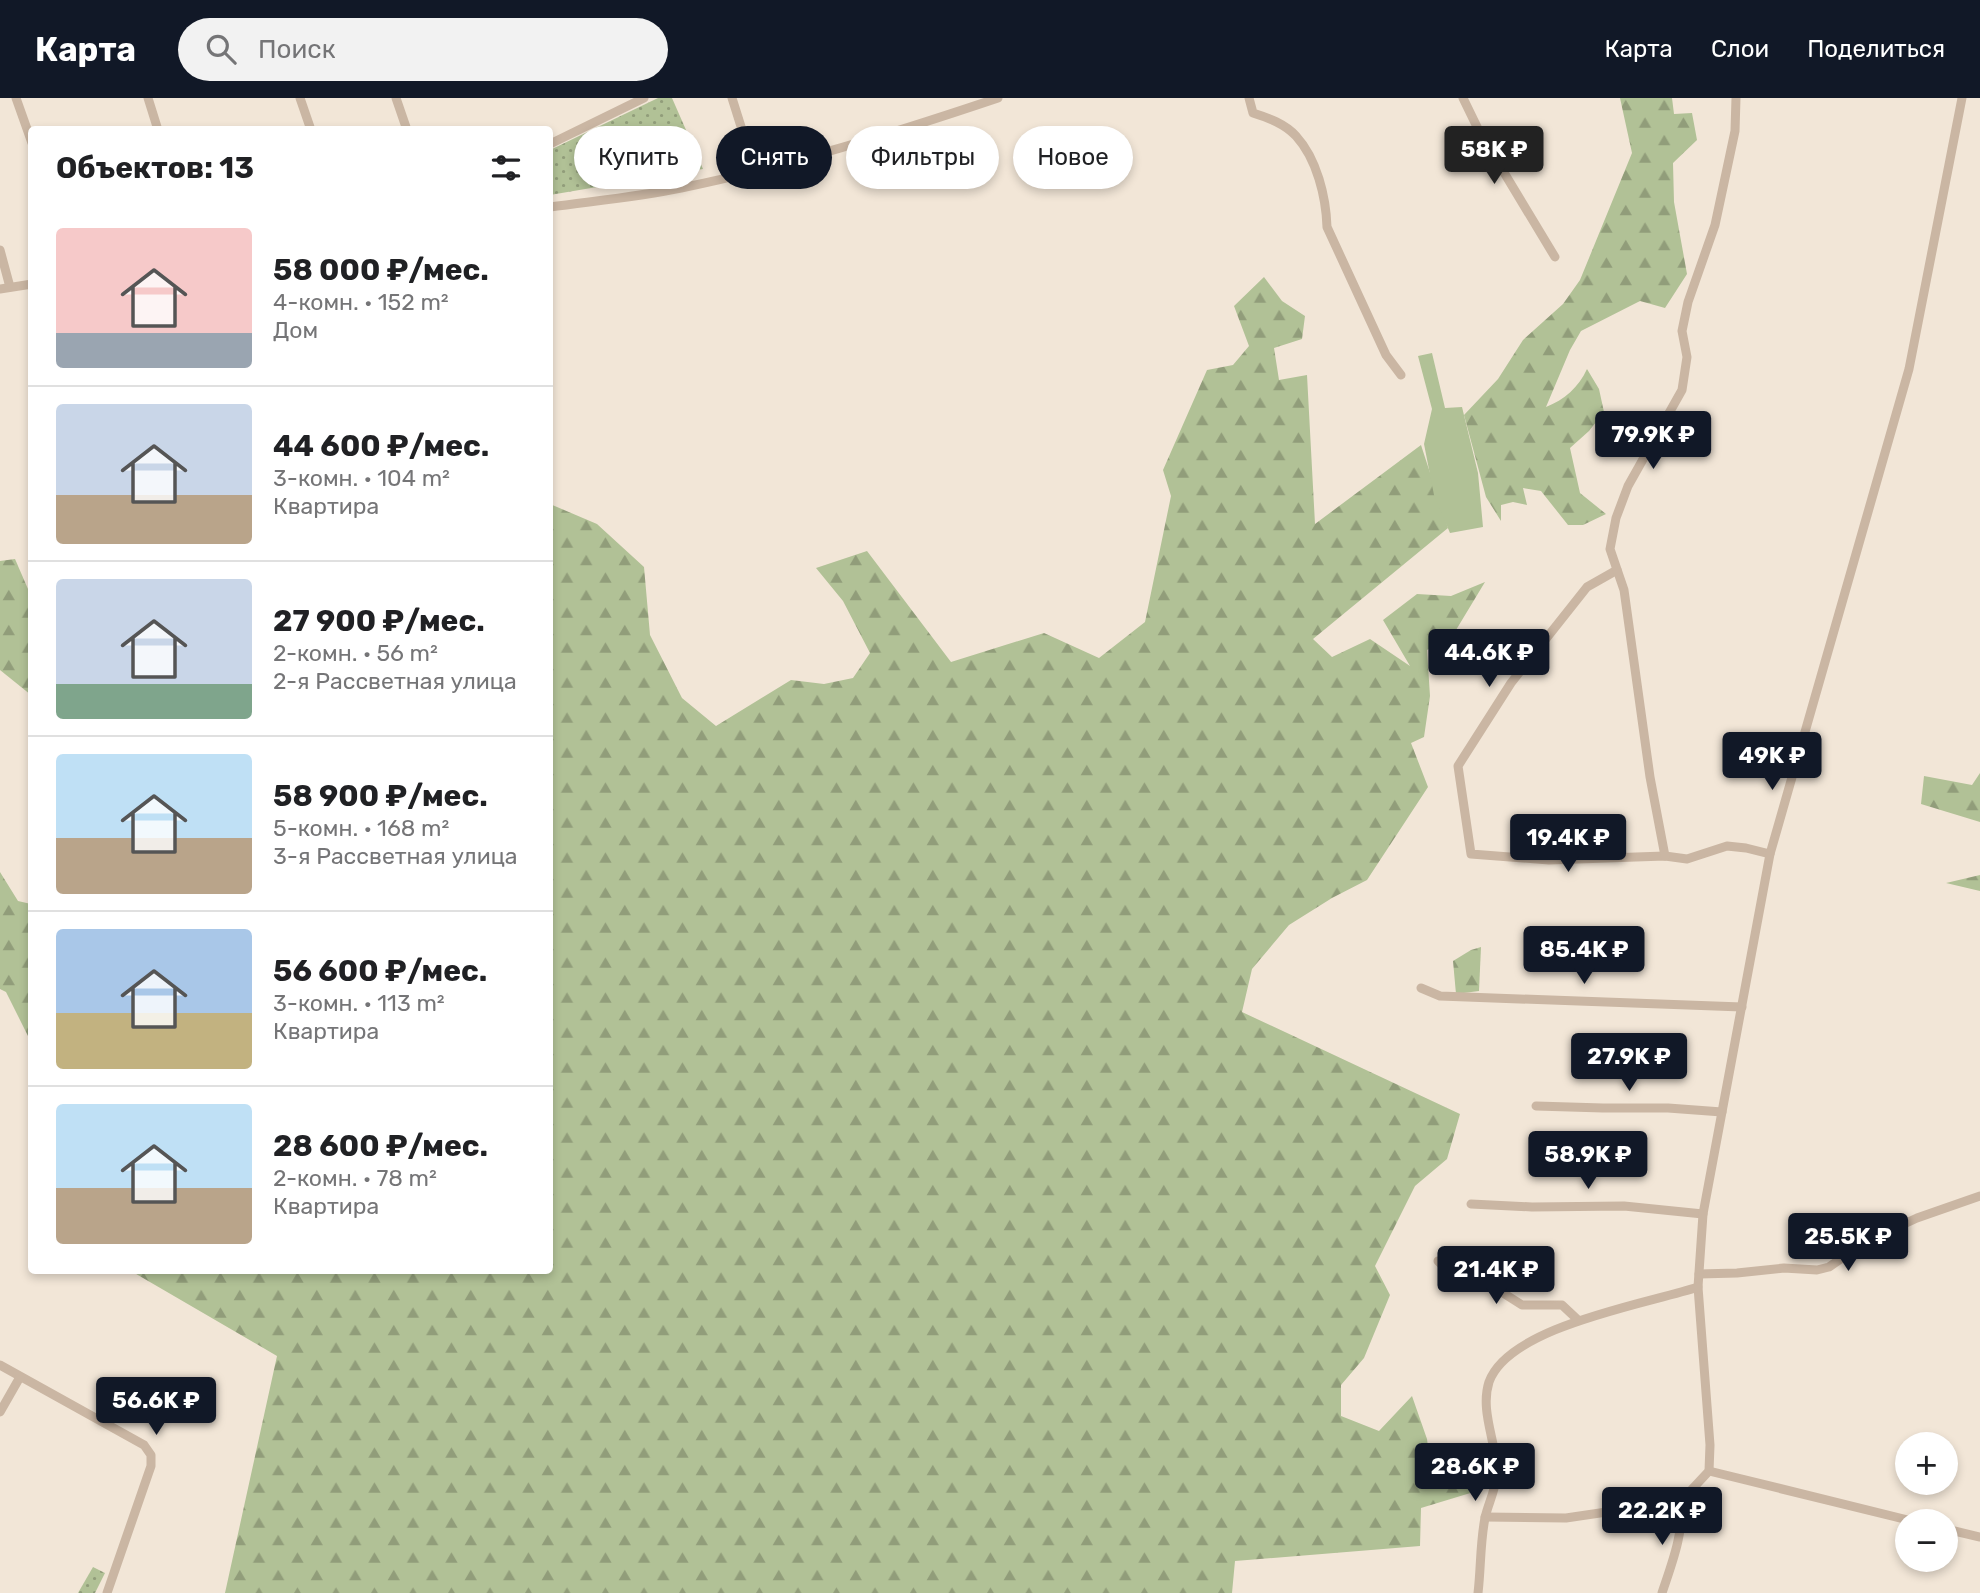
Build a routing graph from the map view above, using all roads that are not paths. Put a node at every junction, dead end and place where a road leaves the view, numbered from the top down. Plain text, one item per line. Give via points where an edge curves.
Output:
1 (16, 98) edge
2 (148, 98) edge
3 (300, 98) edge
4 (396, 98) edge
5 (644, 98) edge
6 (732, 98) edge
7 (998, 98) edge
8 (1249, 98) edge
9 (1463, 98) edge
10 (1736, 98) edge
11 (1962, 98) edge
12 (157, 126) edge
13 (310, 126) edge
14 (406, 126) edge
15 (741, 126) edge
16 (28, 132) edge
17 (553, 143) edge
18 (832, 149) edge
19 (716, 180) edge
20 (553, 207) edge
21 (0, 250) edge
22 (1555, 257) dead end
23 (28, 285) edge
24 (10, 288) junction
25 (0, 289) edge
26 (1401, 375) dead end
27 (1617, 570) junction
28 (1770, 854) junction
29 (1665, 856) junction
30 (1421, 988) dead end
31 (1742, 1007) junction
32 (1536, 1106) dead end
33 (1722, 1112) junction
34 (1980, 1196) edge
35 (1471, 1204) dead end
36 (1703, 1214) junction
37 (1438, 1261) dead end
38 (1699, 1274) junction
39 (1698, 1287) junction
40 (1578, 1320) junction
41 (0, 1365) edge
42 (20, 1377) junction
43 (0, 1412) edge
44 (1709, 1471) junction
45 (1681, 1502) junction
46 (1485, 1517) junction
47 (1895, 1517) edge
48 (1958, 1532) edge
49 (1980, 1538) edge
50 (107, 1593) edge
51 (1478, 1593) edge
52 (1662, 1593) edge

1 - 16 street
2 - 12 street
3 - 13 street
4 - 14 street
5 - 17 street
6 - 15 street
7 - 18 street
8 - 26 street via 1254,113 1295,134 1311,156 1326,206 1327,227 1386,355
9 - 22 street
10 - 27 street via 1735,131 1715,225 1682,331 1687,357 1682,390 1620,507 1610,549
11 - 28 street via 1909,369
19 - 20 street
21 - 24 street
23 - 24 street
24 - 25 street
27 - 29 street via 1624,590
27 - 29 street via 1587,587 1511,683 1458,766 1471,854 1549,860
28 - 29 street via 1727,846 1687,859
28 - 31 street
30 - 31 street via 1440,996
31 - 33 street
32 - 33 street
33 - 36 street
34 - 38 street via 1864,1242 1829,1267
35 - 36 street via 1624,1206
36 - 38 street
37 - 40 street via 1444,1267 1470,1272 1522,1305 1562,1305
38 - 39 street
39 - 40 street
39 - 44 street
40 - 46 street via 1518,1349 1489,1383 1487,1413 1497,1475
41 - 42 street
42 - 43 street
42 - 50 street via 144,1445 151,1455
44 - 45 street
44 - 47 street
45 - 46 street via 1566,1517
45 - 52 street via 1678,1544
46 - 51 street
48 - 49 street

